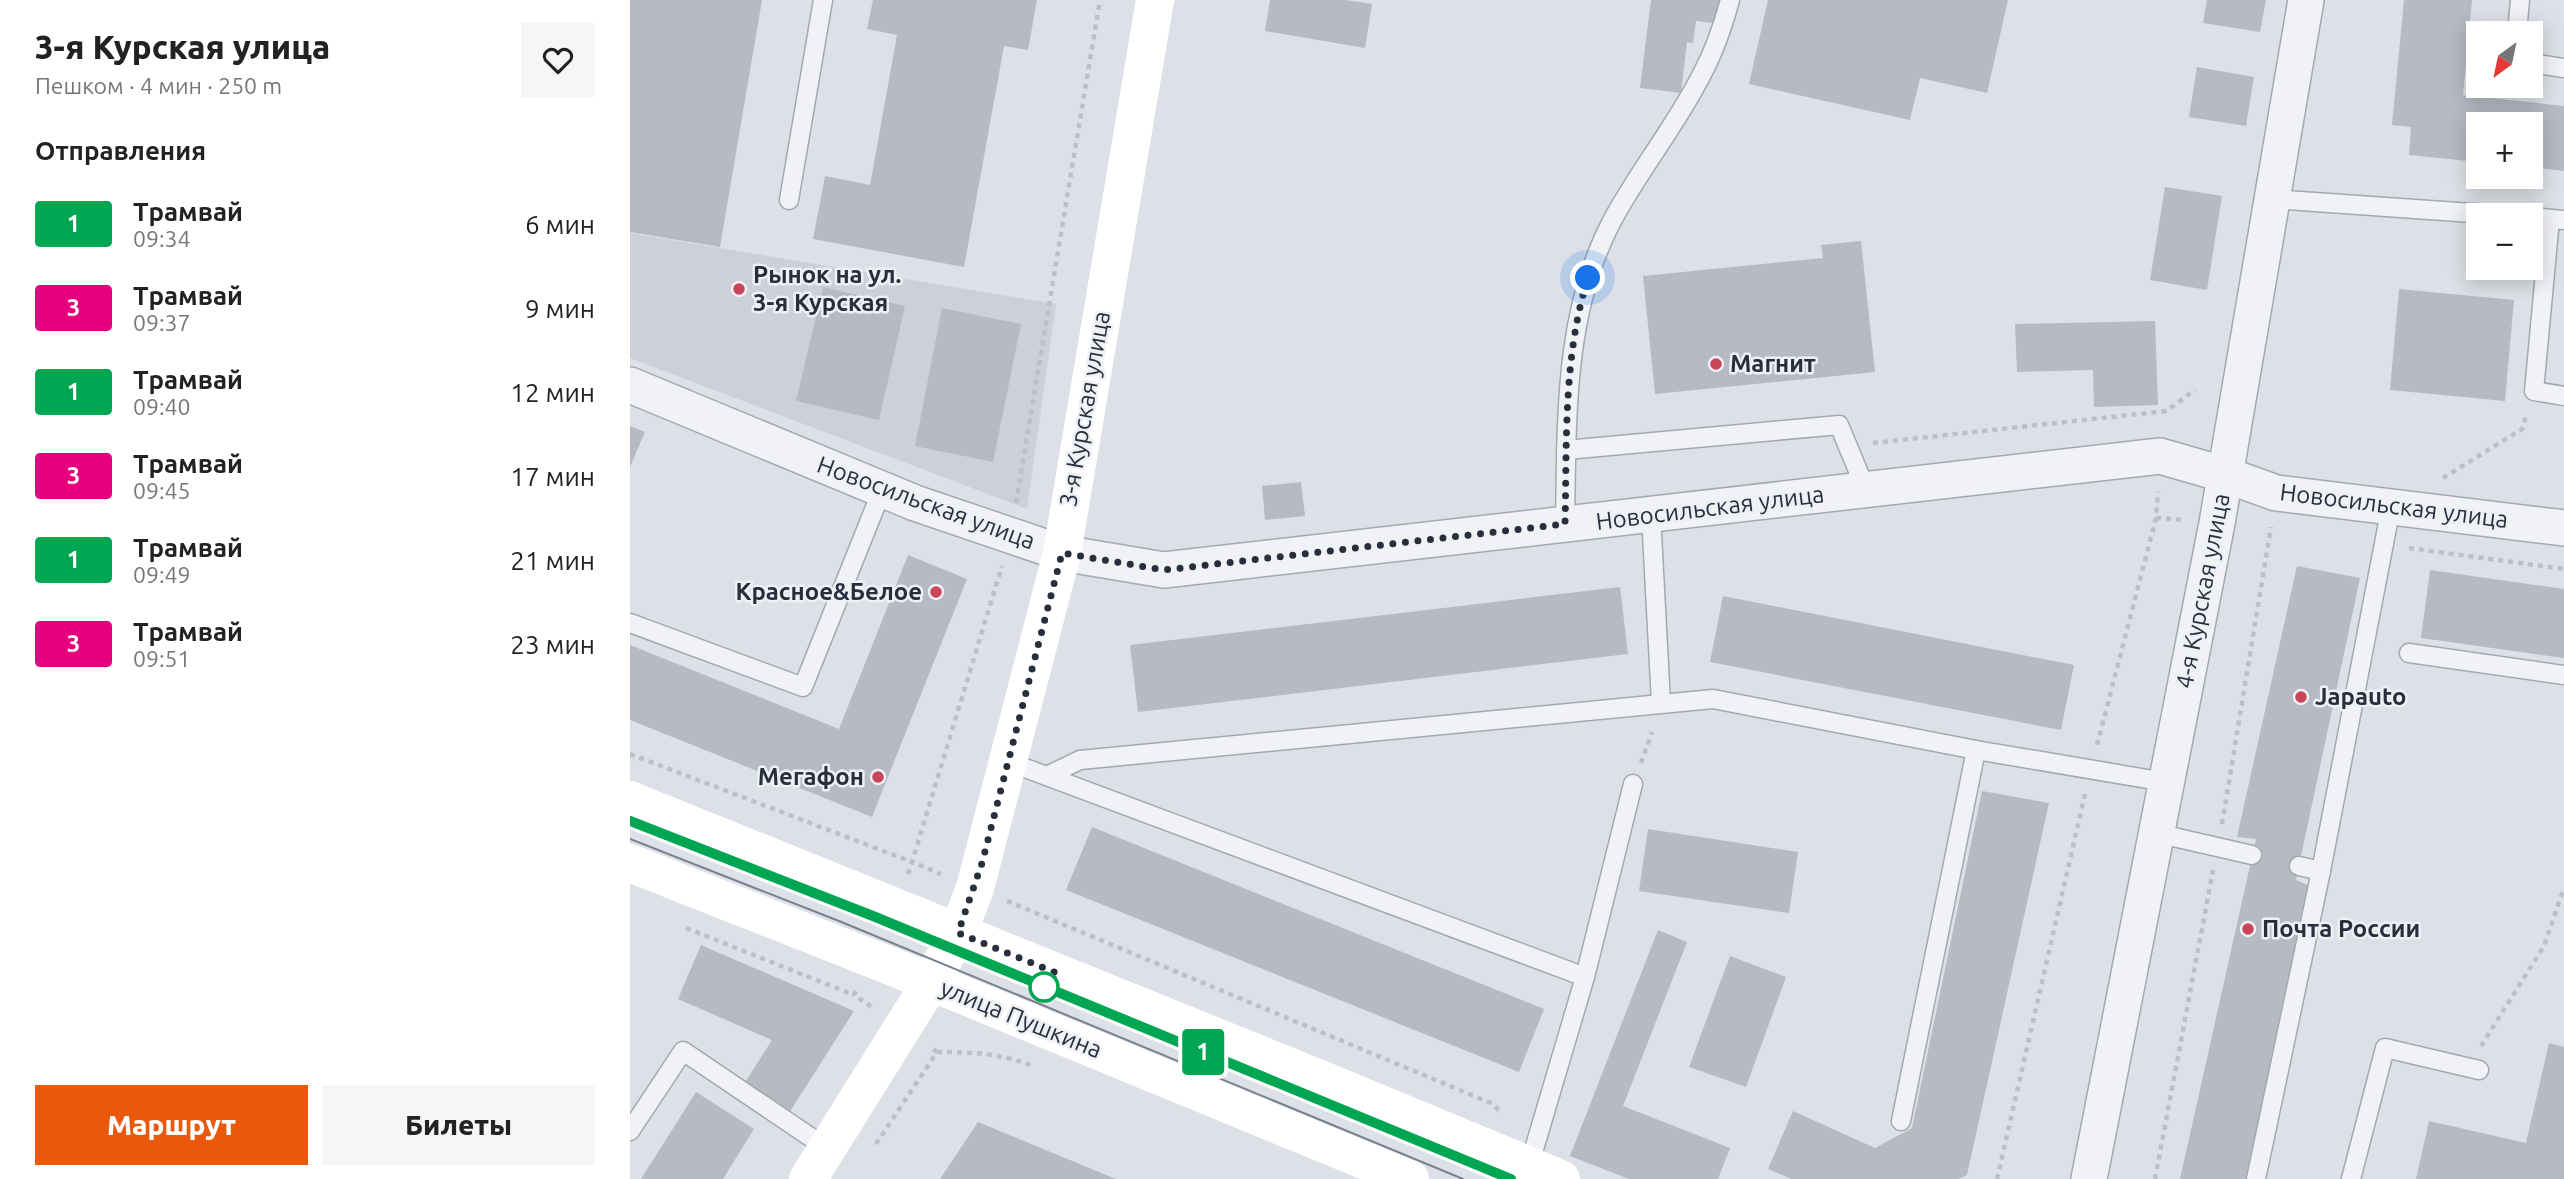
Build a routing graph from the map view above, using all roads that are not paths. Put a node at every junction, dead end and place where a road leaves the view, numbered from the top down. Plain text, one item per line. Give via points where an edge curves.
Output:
1 (823, 0) edge
2 (1155, 0) edge
3 (1730, 0) edge
4 (2306, 0) edge
5 (2520, 0) edge
6 (2517, 21) edge
7 (2543, 65) edge
8 (2564, 68) edge
9 (789, 200) dead end
10 (2273, 200) junction
11 (2466, 213) edge
12 (2557, 219) edge
13 (630, 385) edge
14 (2564, 396) edge
15 (1566, 450) junction
16 (2226, 475) junction
17 (882, 490) junction
18 (1866, 490) junction
19 (2391, 507) junction
20 (1651, 515) junction
21 (1565, 524) junction
22 (2564, 528) edge
23 (1062, 553) junction
24 (630, 622) edge
25 (2409, 653) dead end
26 (2564, 674) edge
27 (1661, 703) junction
28 (1976, 750) junction
29 (1009, 762) junction
30 (1047, 776) junction
31 (2165, 782) junction
32 (1633, 784) road end
33 (630, 800) edge
34 (2156, 833) junction
35 (2252, 855) dead end
36 (630, 863) edge
37 (2299, 866) dead end
38 (2321, 871) junction
39 (958, 933) junction
40 (1586, 977) junction
41 (931, 982) junction
42 (2473, 1069) road end
43 (1901, 1121) dead end
44 (630, 1131) edge
45 (818, 1164) edge
46 (1545, 1172) edge
47 (1410, 1179) edge
48 (2088, 1179) edge
49 (2256, 1179) edge
50 (2351, 1179) edge

1 - 9 lane
2 - 23 main road, 3-я Курская улица
3 - 15 lane via 1702,76 1613,220 1594,260 1574,342
4 - 10 street, 4-я Курская улица
5 - 6 lane
7 - 8 lane
10 - 11 lane
10 - 16 street, 4-я Курская улица
12 - 14 lane via 2534,391
13 - 17 street, Новосильская улица
15 - 18 lane via 1839,425
15 - 21 lane
16 - 18 street, Новосильская улица via 2160,456
16 - 19 street, Новосильская улица via 2276,493
16 - 31 street, 4-я Курская улица
17 - 23 street, Новосильская улица
17 - 24 lane via 803,687
18 - 20 street, Новосильская улица
19 - 22 street, Новосильская улица
19 - 38 lane
20 - 21 street, Новосильская улица
20 - 27 lane
21 - 23 street, Новосильская улица via 1164,570
23 - 29 main road, 3-я Курская улица
25 - 26 lane
27 - 28 lane via 1713,699
27 - 30 lane via 1080,760
28 - 31 lane
28 - 43 lane
29 - 30 lane
29 - 39 main road, 3-я Курская улица
30 - 40 lane
31 - 34 street, 4-я Курская улица
32 - 40 lane
33 - 39 main road
34 - 35 lane
34 - 48 street, 4-я Курская улица
36 - 41 main road, улица Пушкина
37 - 38 lane
38 - 49 lane
39 - 41 main road, 3-я Курская улица
39 - 46 main road
40 - 46 lane
41 - 45 main road, 3-я Курская улица
41 - 47 main road, улица Пушкина
42 - 50 lane via 2385,1048
44 - 45 lane via 683,1051

